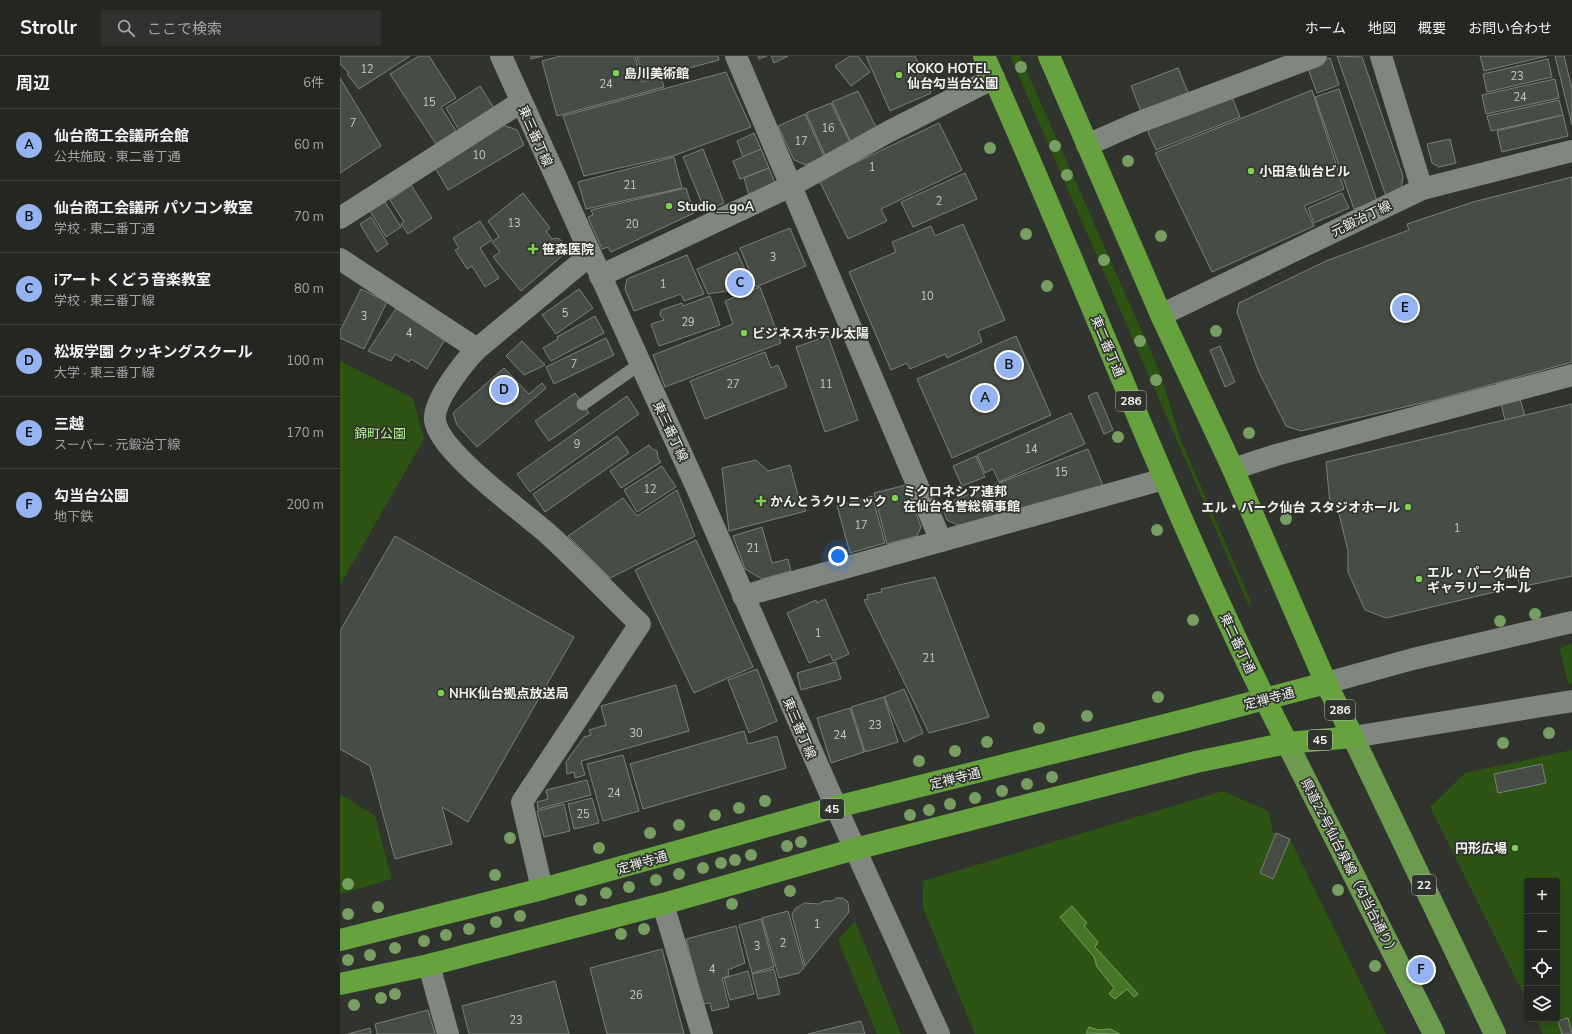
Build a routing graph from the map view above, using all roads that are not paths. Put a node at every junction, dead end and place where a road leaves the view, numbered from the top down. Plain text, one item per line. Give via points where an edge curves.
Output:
1 (501, 56) edge
2 (736, 56) edge
3 (984, 56) edge
4 (1049, 56) edge
5 (1316, 56) edge
6 (1381, 56) edge
7 (994, 78) junction
8 (521, 102) junction
9 (1087, 145) junction
10 (1572, 150) edge
11 (791, 186) junction
12 (1422, 189) junction
13 (340, 218) edge
14 (590, 255) junction
15 (340, 259) edge
16 (600, 276) junction
17 (1161, 315) junction
18 (477, 349) junction
19 (640, 364) junction
20 (1572, 375) edge
21 (583, 404) dead end
22 (1233, 469) junction
23 (1164, 479) junction
24 (941, 541) junction
25 (743, 596) junction
26 (1572, 622) edge
27 (1326, 683) junction
28 (1264, 699) junction
29 (1572, 701) edge
30 (1353, 737) junction
31 (1287, 743) junction
32 (836, 808) junction
33 (855, 849) junction
34 (542, 889) junction
35 (663, 904) junction
36 (340, 940) edge
37 (429, 966) junction
38 (340, 984) edge
39 (448, 1034) edge
40 (702, 1034) edge
41 (939, 1034) edge
42 (1434, 1034) edge
43 (1495, 1034) edge

1 - 8 street, 東三番丁線
2 - 11 street
3 - 7 highway, 東二番丁通 / 286
4 - 9 highway, 286
5 - 9 street via 1137,123
6 - 12 street
7 - 11 street via 888,132
7 - 23 highway, 東二番丁通 / 286
8 - 13 street
8 - 14 street, 東三番丁線
9 - 17 highway, 286
10 - 12 street, 元鍛治丁線
11 - 16 street
11 - 24 street
12 - 17 street, 元鍛治丁線
14 - 16 street, 東三番丁線
14 - 18 street
15 - 18 street
16 - 19 street, 東三番丁線
17 - 22 highway, 286
18 - 34 street via 462,365 435,411 439,434 471,470 547,533 640,624 522,802
19 - 21 lane
19 - 25 street, 東三番丁線
20 - 22 street via 1276,455
22 - 27 highway, 286
23 - 24 street
23 - 28 highway, 東二番丁通 / 286
24 - 25 street
25 - 32 street, 東三番丁線
26 - 27 street, 定禅寺通 via 1413,659
27 - 28 highway, 定禅寺通 / 45
27 - 30 highway, 286
28 - 31 highway, 東二番丁通 / 286
28 - 32 highway, 定禅寺通 / 45
29 - 30 street
30 - 31 highway, 45
30 - 43 main road, 22
31 - 33 highway, 45 via 1196,762
31 - 42 main road, 県道22号仙台泉線（勾当台通り）
32 - 33 street, 東三番丁線
32 - 34 highway, 定禅寺通 / 45
33 - 35 highway, 45
33 - 41 street, 東三番丁線
34 - 36 highway, 定禅寺通 / 45
35 - 37 highway, 45
35 - 40 street
37 - 38 highway, 45
37 - 39 street

